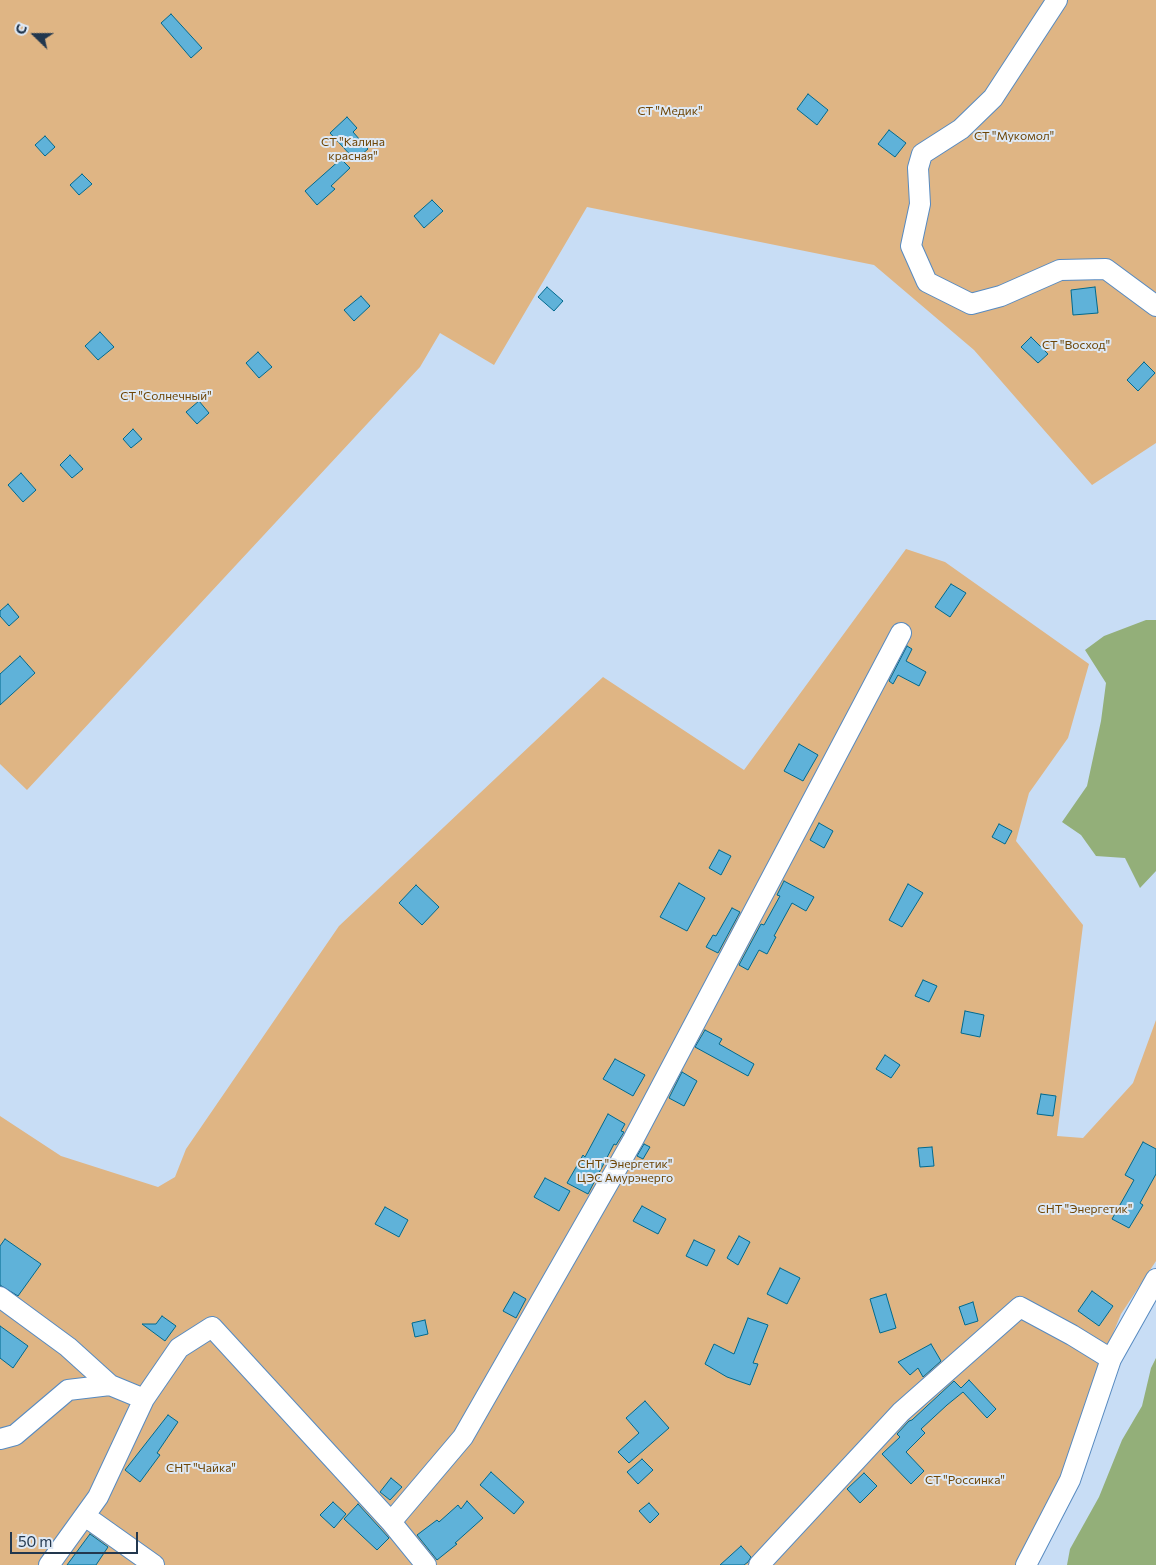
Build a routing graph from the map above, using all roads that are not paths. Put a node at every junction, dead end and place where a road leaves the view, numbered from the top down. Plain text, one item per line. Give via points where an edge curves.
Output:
1 (1057, 0) edge
2 (1156, 306) edge
3 (900, 633) dead end
4 (1156, 1279) edge
5 (0, 1297) edge
6 (1111, 1359) junction
7 (110, 1385) junction
8 (144, 1399) junction
9 (0, 1439) edge
10 (85, 1516) junction
11 (391, 1522) junction
12 (49, 1565) edge
13 (154, 1565) edge
14 (426, 1565) edge
15 (759, 1565) edge
16 (1026, 1565) edge

1 - 2 street via 993,98 961,129 922,154 918,168 920,204 911,246 927,282 971,304 1001,296 1060,270 1106,269
3 - 11 street via 633,1140 463,1436
4 - 6 street
5 - 7 street via 68,1347
6 - 15 street via 1020,1307 901,1412
6 - 16 street via 1070,1480
7 - 8 street
7 - 9 street via 68,1390 15,1435
8 - 10 street via 98,1497
8 - 11 street via 179,1348 212,1327
10 - 12 street
10 - 13 street
11 - 14 street

